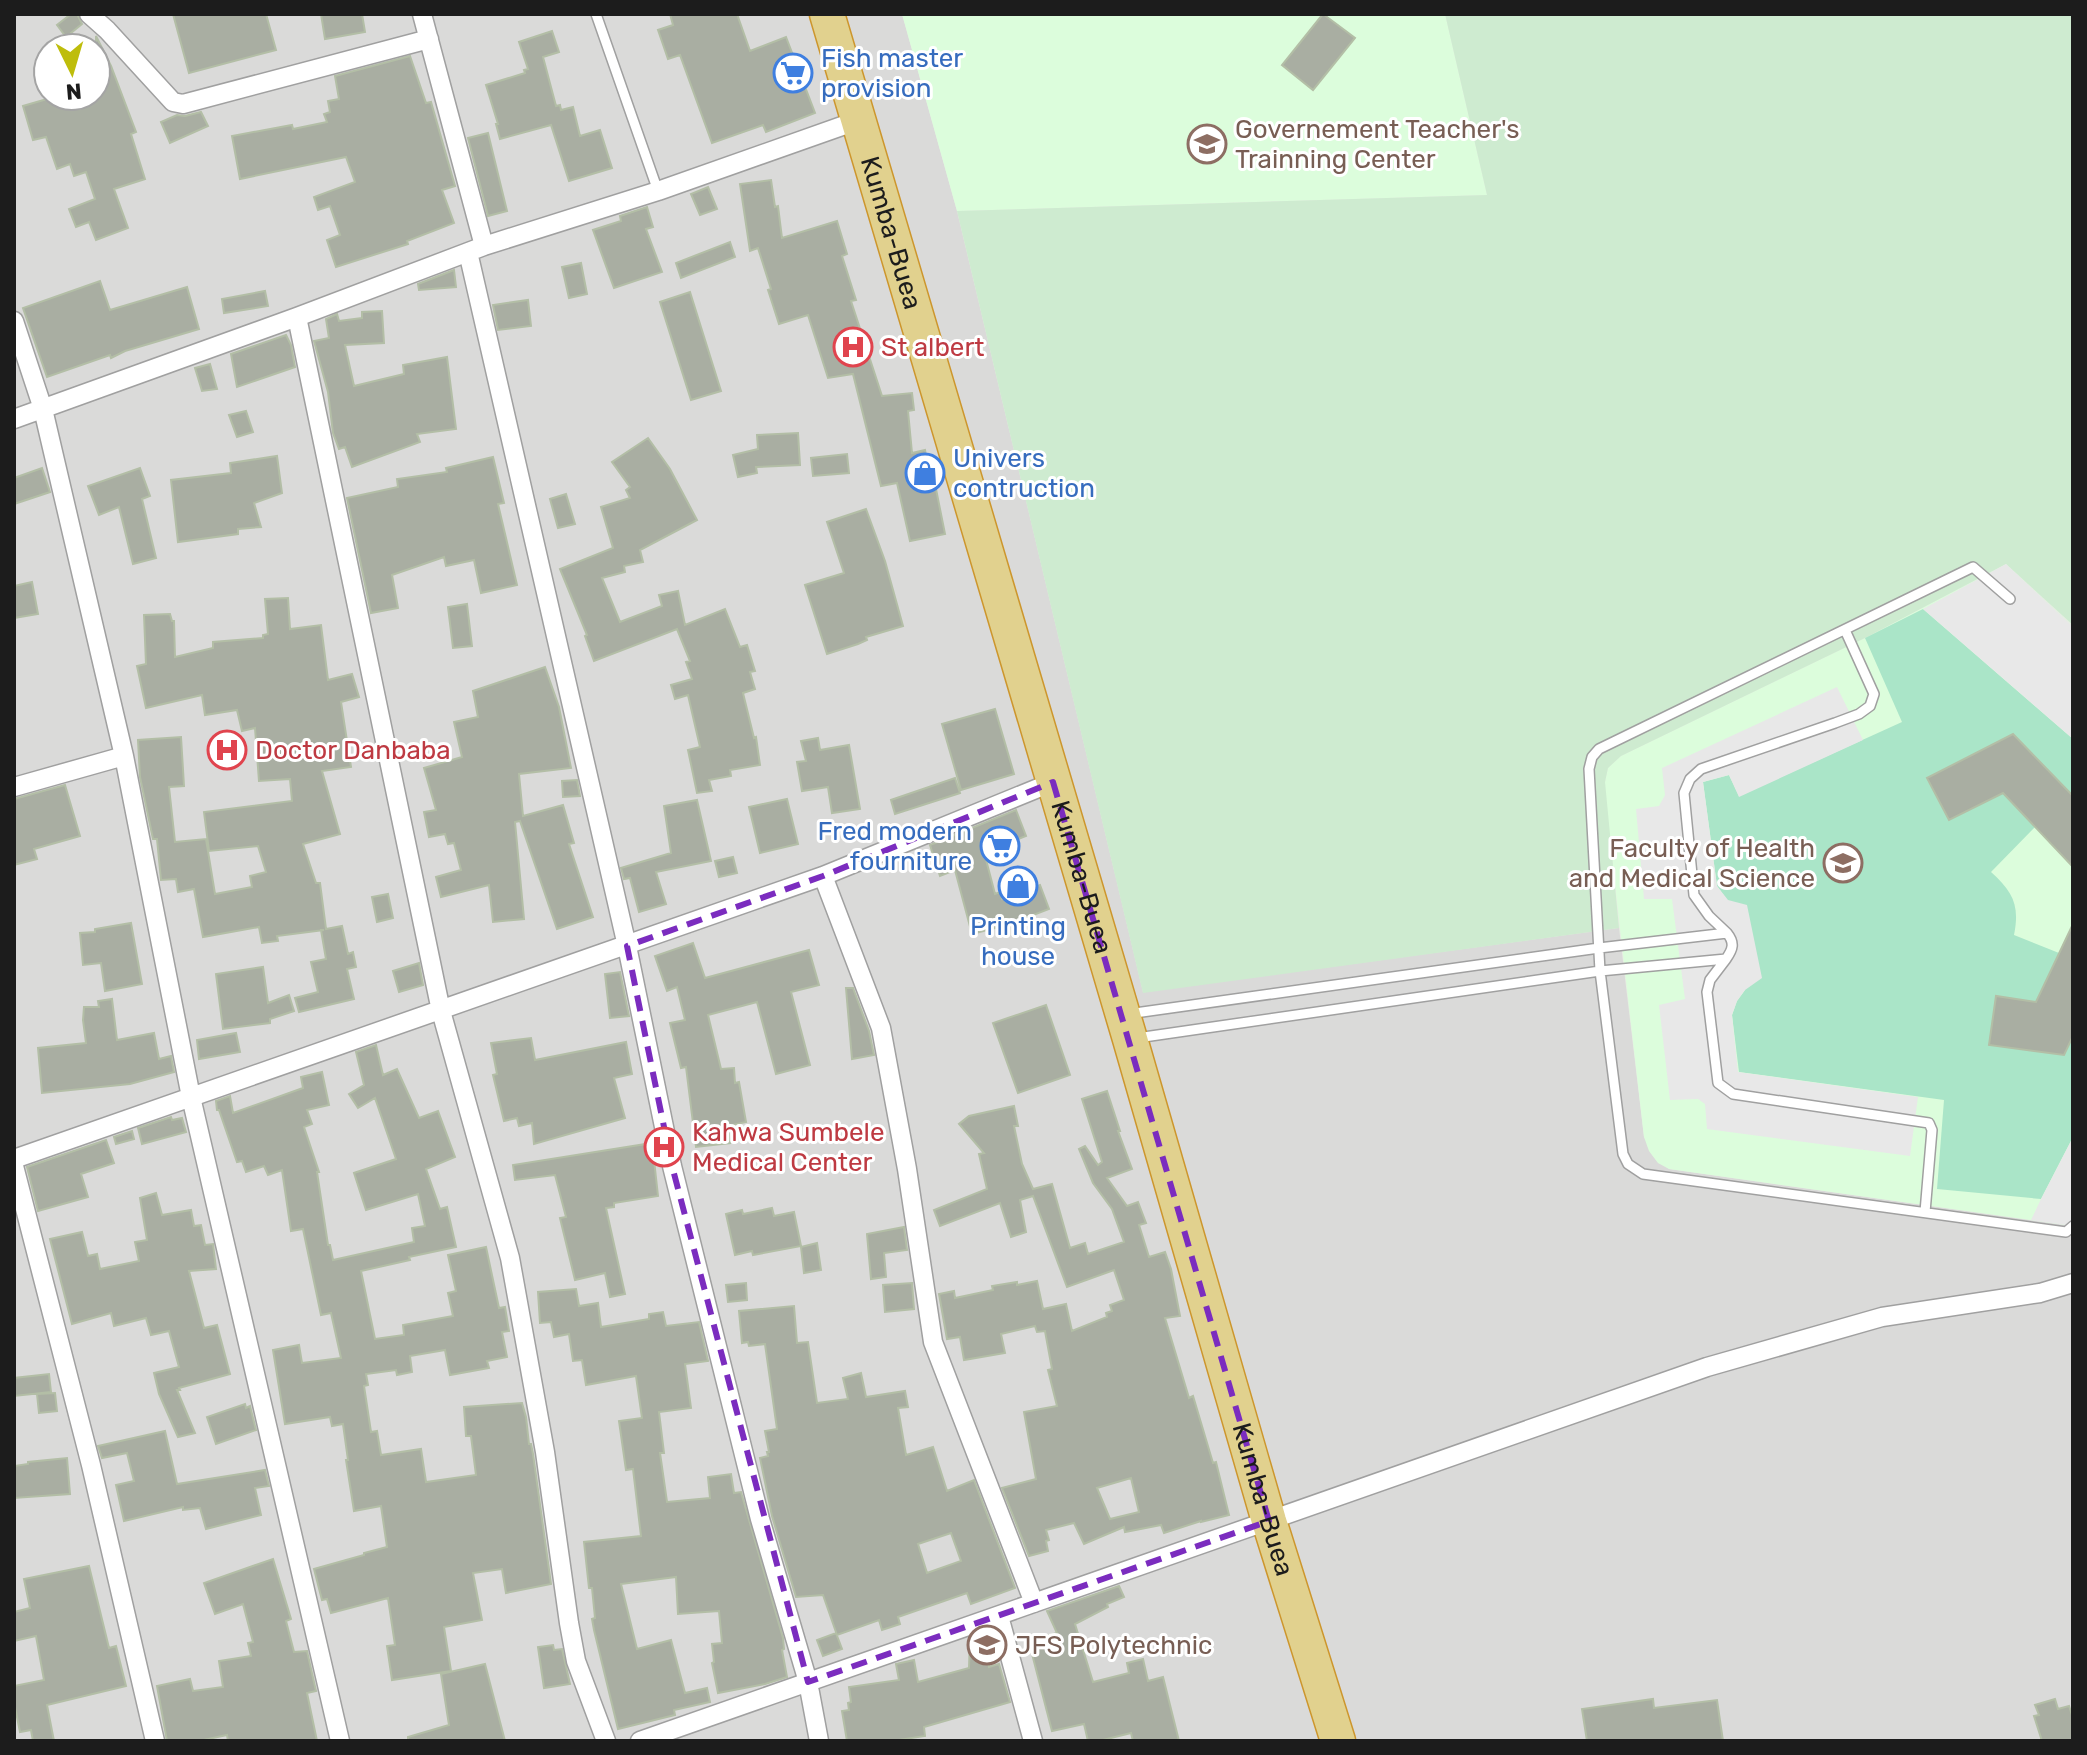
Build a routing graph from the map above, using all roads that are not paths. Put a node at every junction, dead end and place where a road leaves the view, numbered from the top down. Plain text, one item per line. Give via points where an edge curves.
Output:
1 (89, 14) edge
2 (422, 14) edge
3 (596, 14) edge
4 (827, 14) edge
5 (429, 39) junction
6 (859, 120) junction
7 (658, 191) junction
8 (476, 249) junction
9 (297, 317) junction
10 (14, 321) edge
11 (43, 409) junction
12 (14, 419) edge
13 (2010, 599) dead end
14 (1845, 630) junction
15 (124, 756) junction
16 (1053, 782) junction
17 (14, 787) edge
18 (823, 876) junction
19 (1727, 933) junction
20 (627, 946) junction
21 (1599, 948) junction
22 (1726, 959) junction
23 (1600, 971) junction
24 (441, 1011) junction
25 (1126, 1027) junction
26 (191, 1097) junction
27 (14, 1159) edge
28 (14, 1166) edge
29 (1925, 1212) junction
30 (2073, 1226) edge
31 (2073, 1283) edge
32 (1269, 1521) junction
33 (1034, 1603) junction
34 (999, 1616) junction
35 (808, 1682) junction
36 (155, 1741) edge
37 (340, 1741) edge
38 (606, 1741) edge
39 (640, 1741) edge
40 (819, 1741) edge
41 (1033, 1741) edge
42 (1338, 1741) edge

1 - 5 street via 173,102 183,104
2 - 5 street
3 - 7 lane
4 - 6 highway, Kumba-Buea
5 - 8 street
6 - 7 street
6 - 16 highway, Kumba-Buea
7 - 8 street
8 - 9 street
8 - 20 street
9 - 11 street
9 - 24 street
10 - 11 street
11 - 12 street
11 - 15 street
13 - 14 lane via 1973,567
14 - 19 lane via 1874,694 1870,706 1701,769 1684,793 1694,895
14 - 21 lane via 1599,749 1592,757
15 - 17 street
15 - 26 street
16 - 18 street
16 - 25 highway, Kumba-Buea
18 - 20 street
18 - 33 street via 881,1028 933,1342
19 - 21 lane
19 - 22 lane via 1733,949
20 - 24 street
20 - 35 street via 672,1166 760,1519
21 - 23 lane
21 - 25 lane
22 - 23 lane
22 - 29 lane via 1707,992 1718,1083 1733,1094 1929,1123
23 - 25 lane
23 - 29 lane via 1628,1164 1643,1174
24 - 26 street
24 - 38 street via 510,1258 576,1661
25 - 32 highway, Kumba-Buea
26 - 27 street
26 - 37 street
28 - 36 street
29 - 30 lane via 2066,1232
31 - 32 street via 2040,1293 1882,1317 1722,1362
32 - 33 street
32 - 42 highway, Kumba-Buea
33 - 34 street
34 - 35 street
34 - 41 street
35 - 39 street
35 - 40 street

